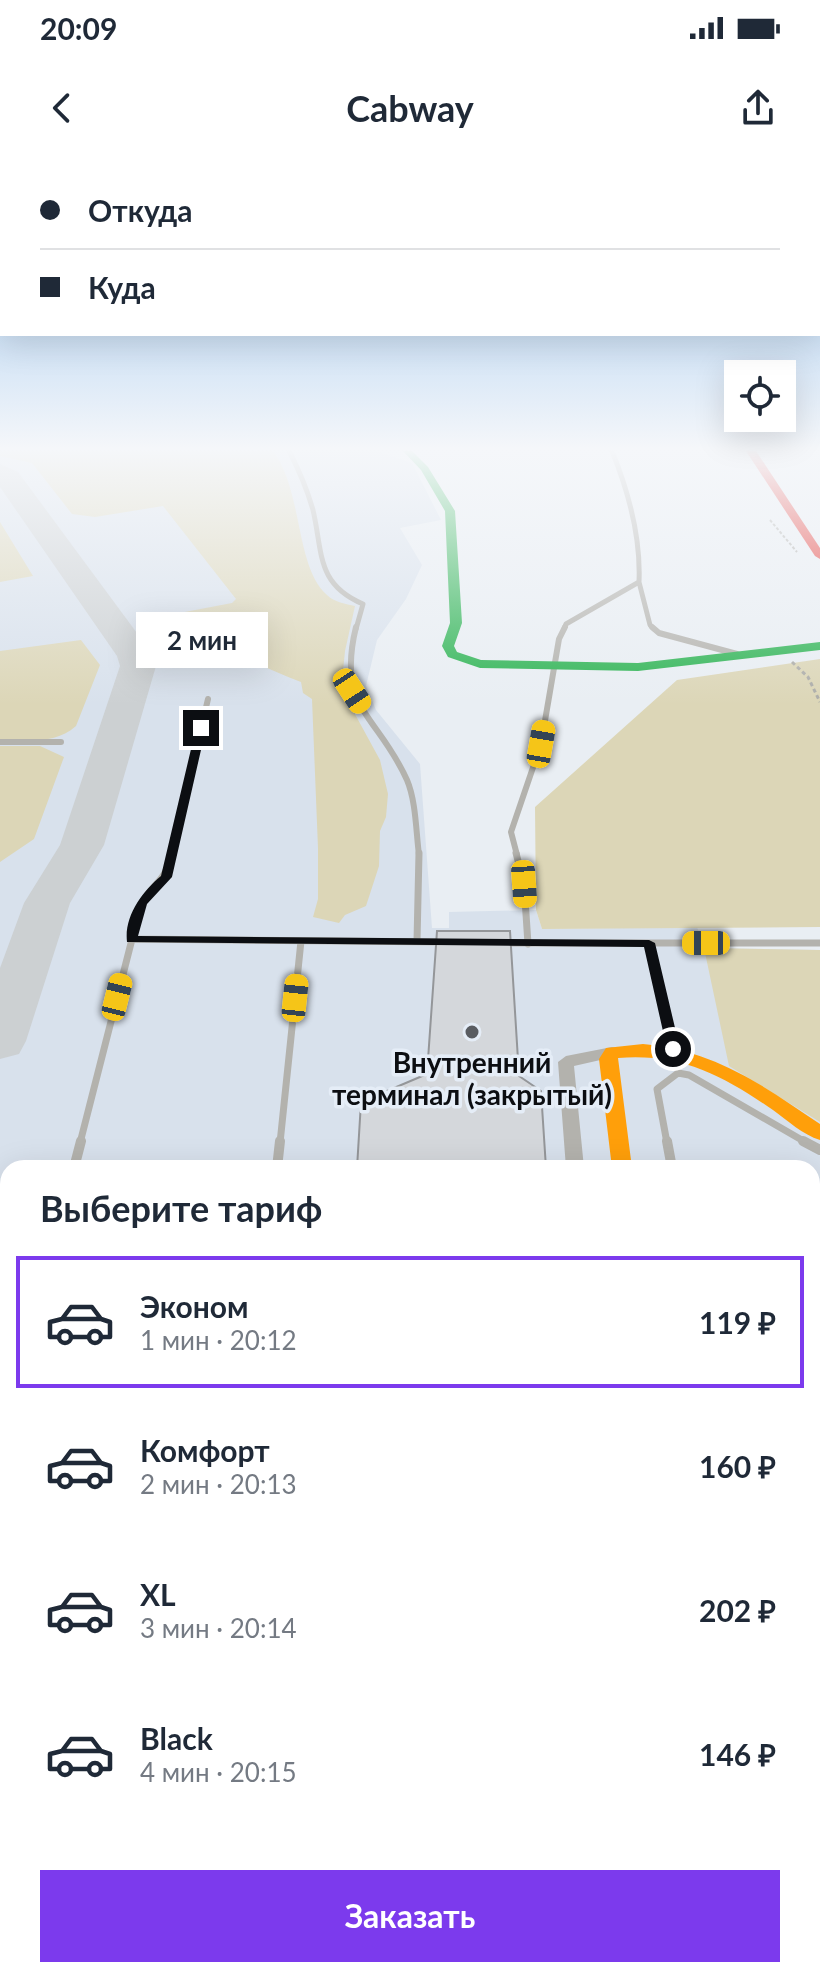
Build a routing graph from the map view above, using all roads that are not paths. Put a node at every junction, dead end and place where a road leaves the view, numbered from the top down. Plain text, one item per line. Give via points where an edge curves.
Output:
1 (317, 536) edge
2 (452, 536) edge
3 (635, 536) edge
4 (807, 536) edge
5 (820, 556) edge
6 (639, 582) junction
7 (820, 646) edge
8 (741, 656) junction
9 (555, 666) junction
10 (208, 699) dead end
11 (0, 742) edge
12 (61, 742) dead end
13 (131, 939) junction
14 (301, 941) junction
15 (417, 941) junction
16 (464, 942) edge
17 (496, 943) edge
18 (649, 943) junction
19 (820, 943) edge
20 (528, 944) junction
21 (673, 1049) junction
22 (612, 1052) junction
23 (820, 1133) edge
24 (820, 1150) edge
25 (76, 1160) edge
26 (278, 1160) edge
27 (574, 1160) edge
28 (621, 1160) edge
29 (670, 1160) edge

1 - 15 lane via 333,587 363,604 350,658 352,691 408,782 421,866
2 - 9 street via 456,594 456,623 448,646 452,654 480,664
3 - 6 lane
4 - 5 street
6 - 8 lane via 650,625 659,633
6 - 9 lane via 566,624
7 - 8 street
8 - 9 street via 667,666
9 - 20 lane via 541,744 511,832 524,884
10 - 13 lane via 166,877 141,904
11 - 12 lane
13 - 14 lane
13 - 25 lane
14 - 15 lane
14 - 26 lane
15 - 16 lane
17 - 20 lane
18 - 19 lane
18 - 20 lane
18 - 21 lane
21 - 22 street
21 - 23 street via 715,1065
22 - 27 street via 566,1062
22 - 28 street via 608,1059
24 - 29 lane via 678,1073 657,1089

